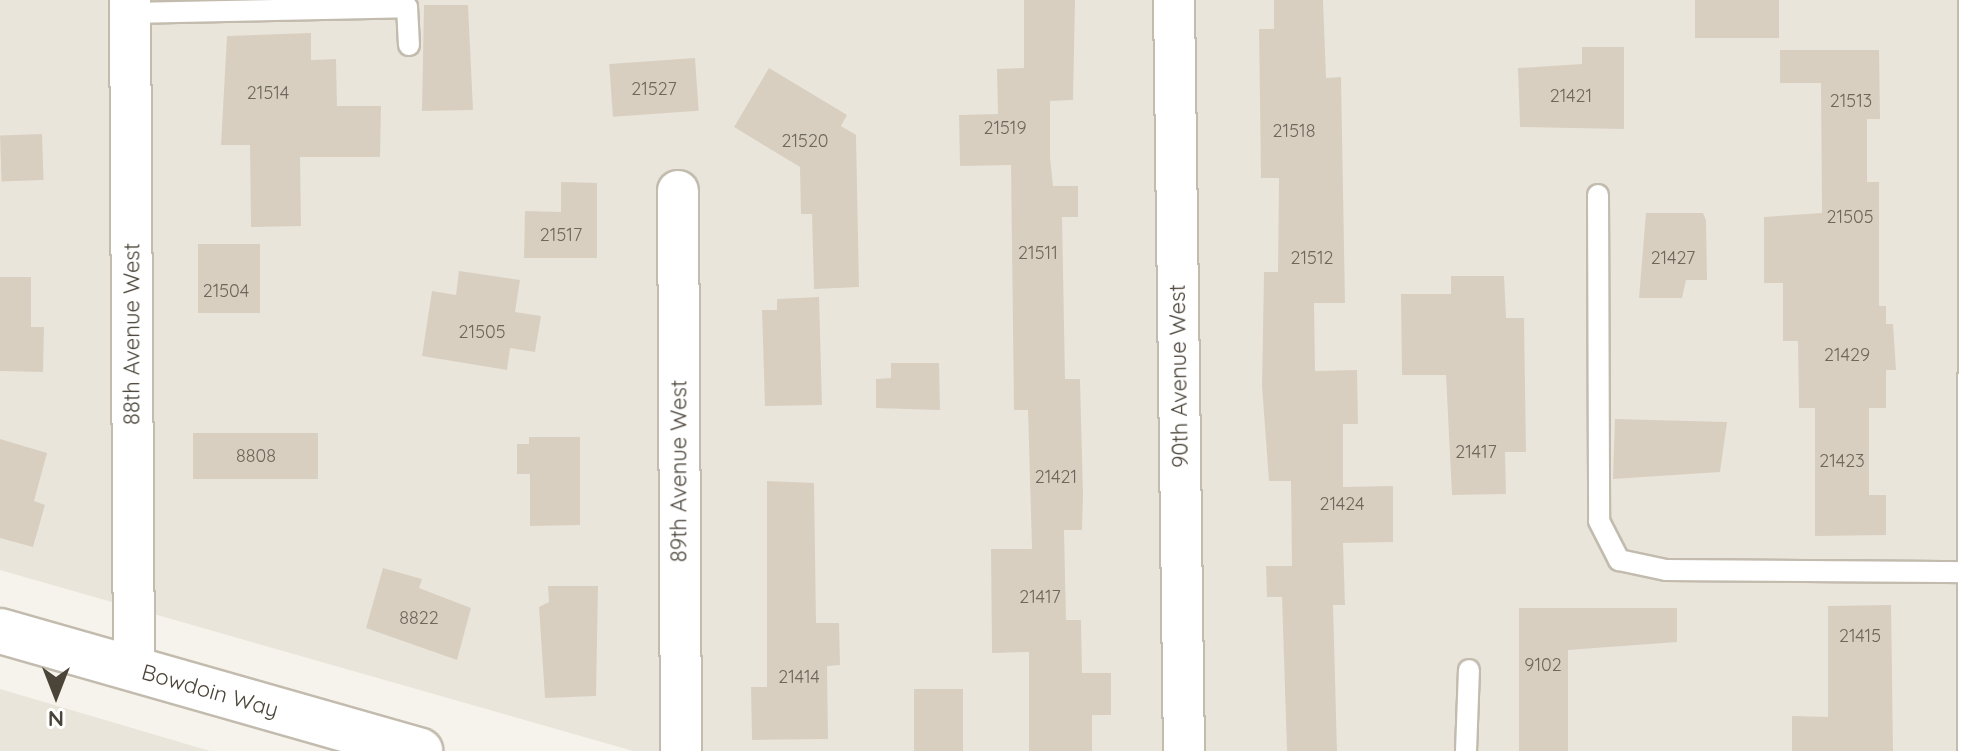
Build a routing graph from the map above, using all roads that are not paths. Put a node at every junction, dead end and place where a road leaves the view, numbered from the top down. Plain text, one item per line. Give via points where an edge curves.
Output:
1 (1174, 0) edge
2 (1979, 0) edge
3 (130, 6) edge
4 (409, 45) dead end
5 (678, 191) dead end
6 (1598, 195) dead end
7 (1981, 452) edge
8 (1978, 572) junction
9 (0, 631) edge
10 (134, 668) junction
11 (1469, 670) dead end
12 (420, 751) edge
13 (681, 751) edge
14 (1184, 751) edge
15 (1466, 751) edge
16 (1978, 751) edge

1 - 14 street, 90th Avenue West
2 - 7 street
3 - 4 lane via 407,7
3 - 10 street, 88th Avenue West
5 - 13 street, 89th Avenue West
6 - 8 lane via 1599,521 1619,560 1666,570
7 - 8 street
8 - 16 street
9 - 10 street, Bowdoin Way
10 - 12 street, Bowdoin Way
11 - 15 lane

